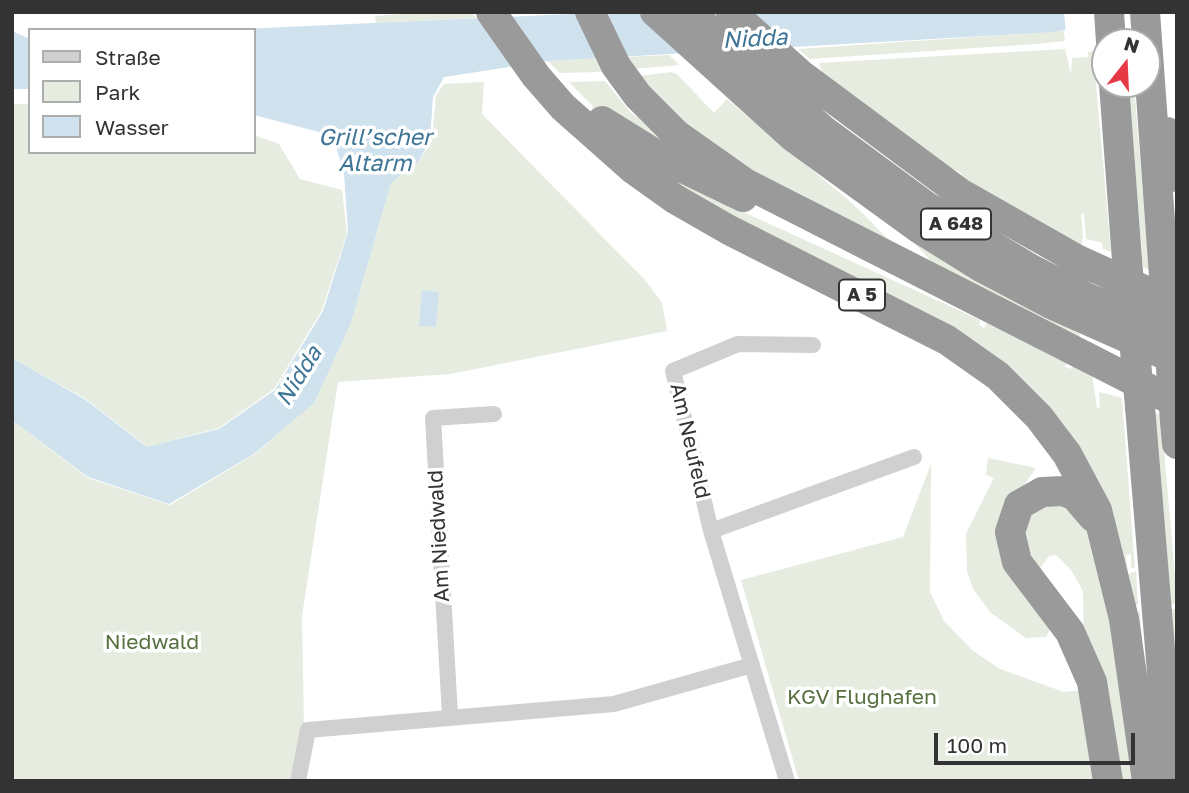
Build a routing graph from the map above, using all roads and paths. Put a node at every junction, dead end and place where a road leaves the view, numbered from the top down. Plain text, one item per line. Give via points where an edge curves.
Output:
1 (491, 12) edge
2 (590, 12) edge
3 (655, 12) edge
4 (689, 12) edge
5 (731, 12) edge
6 (745, 80) junction
7 (1115, 98) edge
8 (1151, 98) edge
9 (1159, 98) edge
10 (570, 104) junction
11 (1177, 177) edge
12 (824, 225) junction
13 (1177, 304) edge
14 (1177, 335) edge
15 (813, 345) dead end
16 (1177, 360) edge
17 (494, 414) dead end
18 (1176, 415) edge
19 (914, 457) dead end
20 (711, 531) junction
21 (1104, 537) junction
22 (752, 665) junction
23 (450, 715) junction
24 (298, 781) edge
25 (787, 781) edge
26 (1108, 781) edge
27 (1147, 781) edge
28 (1171, 781) edge

1 - 10 highway, A 5 via 512,42
2 - 12 highway via 616,66 677,135 745,183
3 - 6 highway, A 648
4 - 6 highway, A 648
5 - 13 highway, A 648 via 800,74 960,193 1078,260
6 - 14 highway, A 648 via 926,206 1031,269
6 - 16 highway, A 648 via 856,185 981,267
7 - 28 highway, bridge
8 - 18 highway, bridge
9 - 11 highway
10 - 12 highway, A 5 via 702,180
10 - 21 highway, A 5 via 633,169 675,199 911,319 998,376 1032,409 1067,454 1089,492
12 - 18 highway via 1091,357
15 - 20 street, Am Neufeld via 738,345 673,371
17 - 23 street, Am Niedwald via 433,418
19 - 20 street
20 - 22 street, Am Neufeld
21 - 26 highway via 1082,501 1063,491 1041,492 1019,505 1010,532 1017,562 1070,632 1092,682
21 - 27 highway, A 5 via 1130,656
22 - 23 street via 614,704
22 - 25 street, Am Neufeld
23 - 24 street via 308,730

